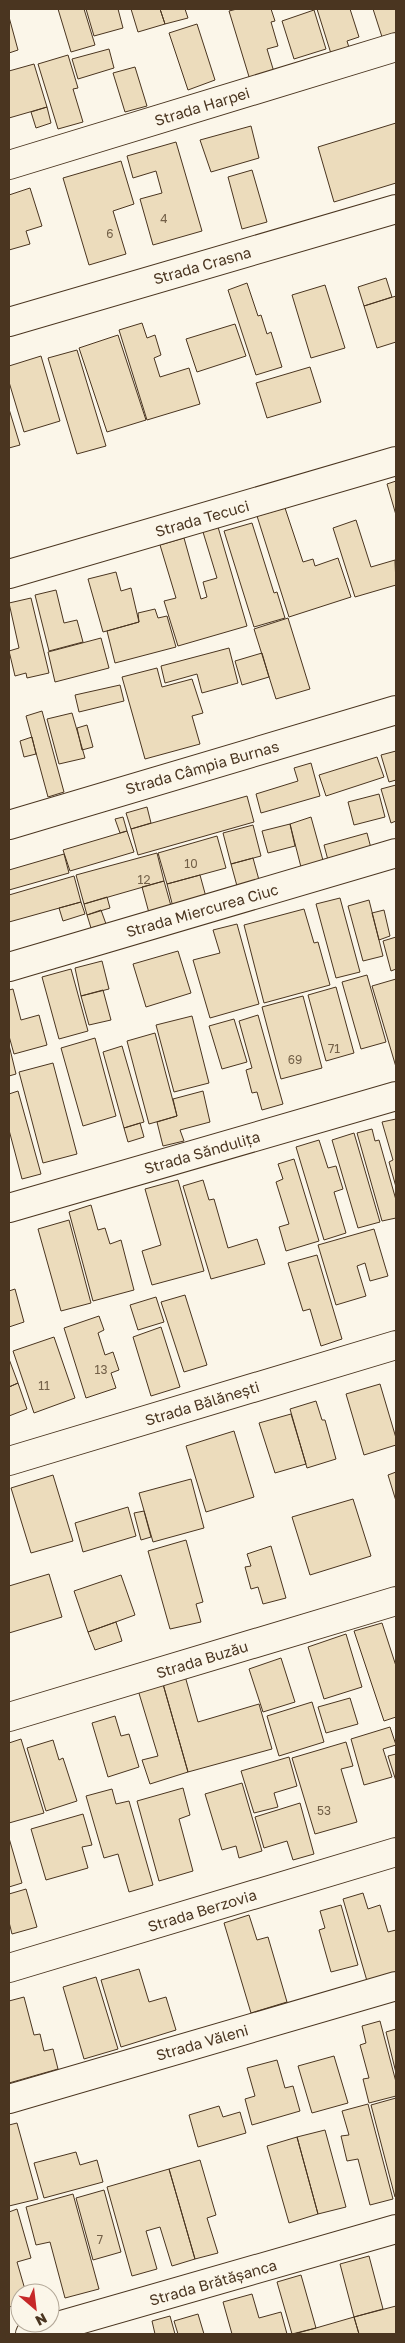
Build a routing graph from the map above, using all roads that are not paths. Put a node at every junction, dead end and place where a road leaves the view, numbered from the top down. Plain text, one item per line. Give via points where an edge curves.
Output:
1 (396, 47) edge
2 (9, 165) edge
3 (396, 209) edge
4 (9, 322) edge
5 (396, 462) edge
6 (9, 574) edge
7 (396, 710) edge
8 (9, 825) edge
9 (396, 853) edge
10 (9, 967) edge
11 (396, 1096) edge
12 (9, 1208) edge
13 (396, 1345) edge
14 (9, 1461) edge
15 (396, 1601) edge
16 (9, 1717) edge
17 (396, 1852) edge
18 (9, 1968) edge
19 (396, 1986) edge
20 (9, 2098) edge
21 (396, 2229) edge
22 (30, 2334) edge

1 - 2 street, Strada Harpei
3 - 4 street, Strada Crasna
5 - 6 street, Strada Tecuci
7 - 8 street, Strada Câmpia Burnas
9 - 10 street, Strada Miercurea Ciuc
11 - 12 street, Strada Săndulița
13 - 14 street, Strada Bălănești
15 - 16 street, Strada Buzău
17 - 18 street, Strada Berzovia
19 - 20 street, Strada Văleni
21 - 22 street, Strada Brătășanca

